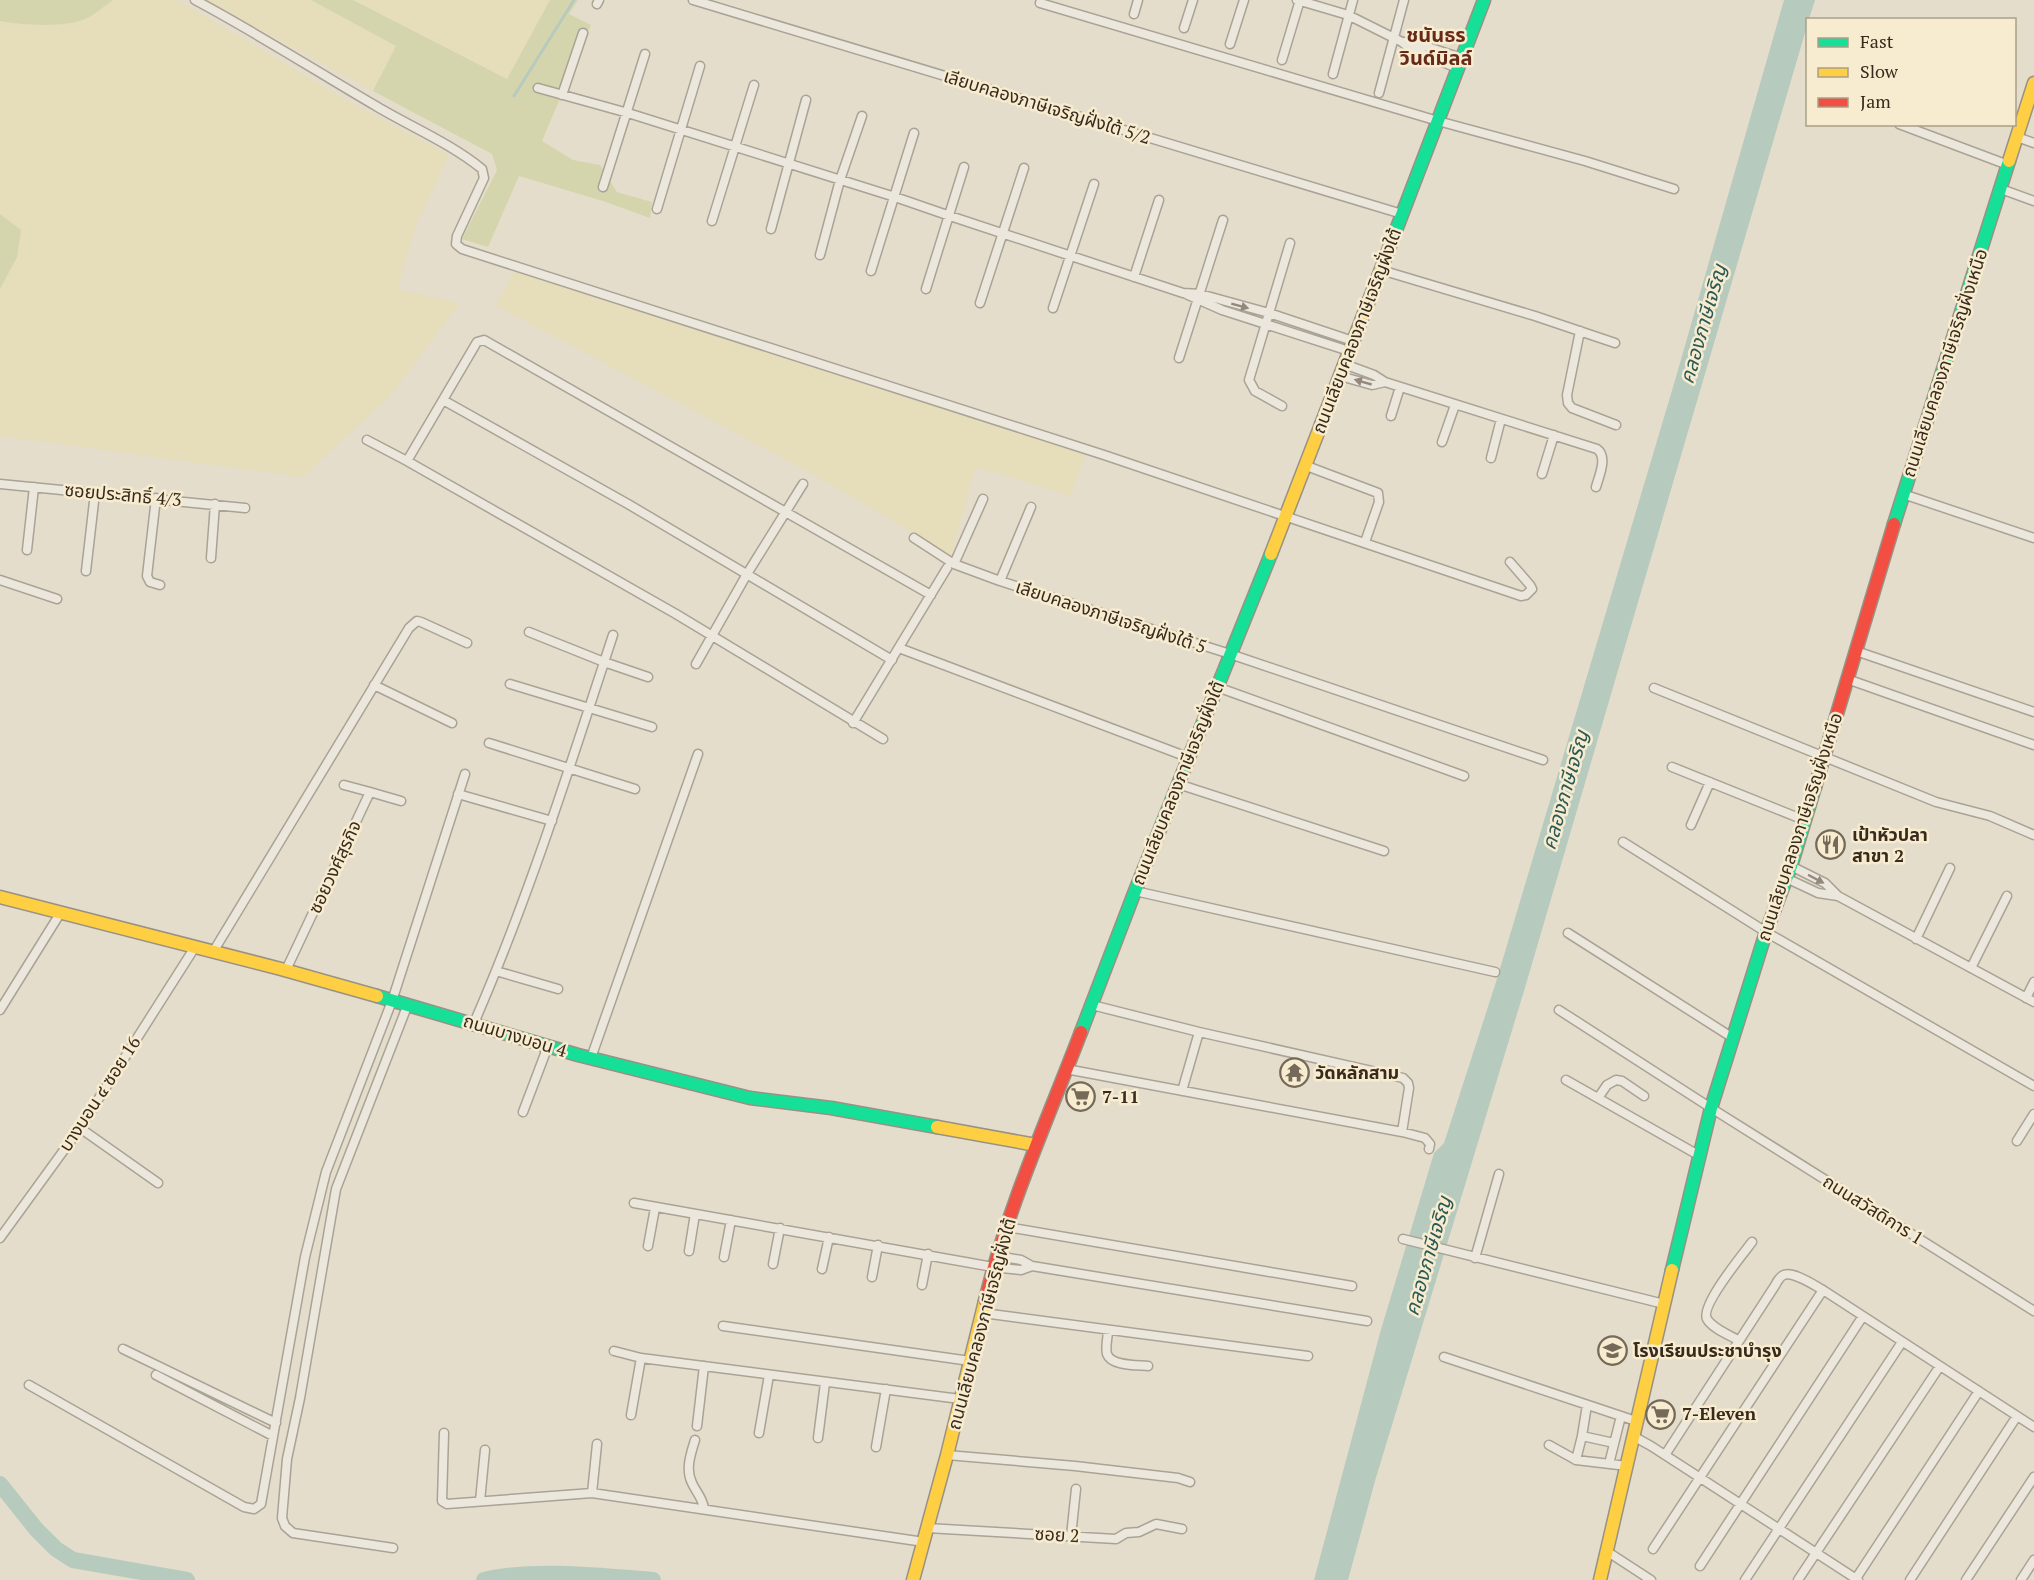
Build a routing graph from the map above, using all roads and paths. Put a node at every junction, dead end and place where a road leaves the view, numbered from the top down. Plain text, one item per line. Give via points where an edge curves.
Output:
1 (195, 0) edge
2 (693, 0) edge
3 (1138, 0) edge
4 (1193, 0) edge
5 (1244, 0) edge
6 (1299, 0) edge
7 (1353, 0) edge
8 (1404, 0) edge
9 (1484, 0) edge
10 (1040, 3) dead end
11 (1134, 14) dead end
12 (1348, 15) junction
13 (1184, 28) dead end
14 (584, 33) dead end
15 (1393, 39) junction
16 (1230, 44) dead end
17 (645, 54) dead end
18 (1282, 60) dead end
19 (1459, 63) junction
20 (700, 66) dead end
21 (1332, 74) dead end
22 (2034, 83) edge
23 (754, 85) dead end
24 (537, 88) dead end
25 (1379, 93) dead end
26 (562, 95) junction
27 (807, 100) dead end
28 (628, 112) junction
29 (862, 116) dead end
30 (1438, 121) junction
31 (1904, 126) edge
32 (681, 130) junction
33 (914, 133) dead end
34 (2017, 136) junction
35 (2034, 143) edge
36 (734, 147) junction
37 (788, 165) junction
38 (2008, 165) junction
39 (964, 167) dead end
40 (1024, 168) dead end
41 (840, 180) junction
42 (1094, 184) dead end
43 (603, 187) dead end
44 (1674, 189) dead end
45 (2001, 189) junction
46 (895, 197) junction
47 (1159, 200) dead end
48 (2034, 201) edge
49 (657, 209) dead end
50 (1402, 214) junction
51 (950, 216) junction
52 (1223, 220) dead end
53 (711, 221) dead end
54 (771, 230) dead end
55 (1003, 234) junction
56 (1290, 243) dead end
57 (820, 255) dead end
58 (1069, 256) junction
59 (1381, 270) junction
60 (870, 271) dead end
61 (1134, 277) junction
62 (926, 289) dead end
63 (1199, 298) junction
64 (980, 303) dead end
65 (1053, 308) dead end
66 (1269, 314) junction
67 (1266, 324) junction
68 (1580, 331) junction
69 (1615, 343) dead end
70 (1351, 346) junction
71 (1179, 358) dead end
72 (1342, 370) junction
73 (1400, 387) junction
74 (443, 400) junction
75 (1455, 405) junction
76 (1282, 406) dead end
77 (1391, 416) dead end
78 (1501, 419) junction
79 (1616, 425) dead end
80 (1554, 435) junction
81 (367, 440) dead end
82 (1442, 442) dead end
83 (1491, 458) dead end
84 (407, 461) junction
85 (1304, 465) junction
86 (1542, 474) dead end
87 (0, 484) edge
88 (804, 484) dead end
89 (34, 487) junction
90 (1596, 487) dead end
91 (95, 493) junction
92 (1904, 494) junction
93 (156, 498) junction
94 (983, 499) dead end
95 (215, 504) junction
96 (1031, 507) dead end
97 (245, 508) dead end
98 (787, 513) junction
99 (1286, 516) junction
100 (914, 538) dead end
101 (2034, 538) edge
102 (1365, 542) junction
103 (27, 550) dead end
104 (211, 558) dead end
105 (1510, 562) dead end
106 (950, 566) junction
107 (86, 571) dead end
108 (747, 574) junction
109 (0, 580) edge
110 (1000, 582) junction
111 (160, 585) dead end
112 (930, 595) junction
113 (57, 599) dead end
114 (529, 632) dead end
115 (613, 635) dead end
116 (713, 636) junction
117 (467, 643) dead end
118 (899, 648) junction
119 (1856, 651) junction
120 (1230, 654) junction
121 (892, 660) junction
122 (604, 662) junction
123 (696, 664) dead end
124 (648, 677) dead end
125 (1847, 679) junction
126 (510, 684) dead end
127 (374, 685) junction
128 (1217, 687) junction
129 (1654, 688) dead end
130 (589, 707) junction
131 (2034, 713) edge
132 (452, 723) dead end
133 (853, 723) junction
134 (652, 727) dead end
135 (883, 740) dead end
136 (489, 743) dead end
137 (2034, 745) edge
138 (698, 754) dead end
139 (1823, 756) junction
140 (1190, 758) junction
141 (1543, 759) dead end
142 (1672, 767) dead end
143 (569, 768) junction
144 (465, 774) dead end
145 (1464, 776) dead end
146 (1710, 782) junction
147 (1178, 784) junction
148 (344, 785) dead end
149 (635, 789) dead end
150 (370, 792) junction
151 (458, 794) junction
152 (401, 801) dead end
153 (1804, 820) junction
154 (552, 821) junction
155 (1691, 825) dead end
156 (2034, 835) edge
157 (1623, 842) dead end
158 (1384, 851) dead end
159 (1791, 866) junction
160 (1950, 868) dead end
161 (1786, 878) junction
162 (1135, 891) junction
163 (2007, 896) dead end
164 (0, 897) edge
165 (1838, 897) junction
166 (61, 912) junction
167 (1766, 932) junction
168 (1568, 933) dead end
169 (1916, 939) junction
170 (195, 947) junction
171 (213, 952) junction
172 (1971, 968) junction
173 (285, 970) junction
174 (496, 971) junction
175 (1495, 972) dead end
176 (2034, 982) edge
177 (558, 989) dead end
178 (2030, 1000) edge
179 (392, 1001) junction
180 (408, 1004) junction
181 (1092, 1005) junction
182 (0, 1010) edge
183 (1559, 1010) dead end
184 (474, 1023) junction
185 (1198, 1032) junction
186 (1732, 1038) junction
187 (548, 1046) junction
188 (591, 1058) junction
189 (1066, 1069) junction
190 (1566, 1080) dead end
191 (2034, 1086) edge
192 (1182, 1091) junction
193 (1644, 1096) dead end
194 (1598, 1098) junction
195 (1711, 1108) junction
196 (523, 1112) dead end
197 (2034, 1114) edge
198 (80, 1128) junction
199 (1402, 1132) junction
200 (2017, 1141) dead end
201 (1036, 1145) junction
202 (1429, 1149) dead end
203 (1700, 1156) junction
204 (1499, 1174) dead end
205 (158, 1183) dead end
206 (634, 1203) dead end
207 (655, 1208) junction
208 (695, 1214) junction
209 (730, 1220) junction
210 (1007, 1227) junction
211 (780, 1228) junction
212 (829, 1237) junction
213 (0, 1238) edge
214 (1405, 1240) dead end
215 (1752, 1242) dead end
216 (878, 1245) junction
217 (648, 1246) dead end
218 (689, 1251) dead end
219 (928, 1254) junction
220 (724, 1257) dead end
221 (1475, 1258) junction
222 (995, 1261) junction
223 (773, 1264) dead end
224 (822, 1269) dead end
225 (872, 1277) dead end
226 (922, 1285) dead end
227 (1352, 1286) dead end
228 (1823, 1290) junction
229 (1664, 1304) junction
230 (2034, 1311) edge
231 (983, 1313) junction
232 (1863, 1316) junction
233 (1367, 1321) dead end
234 (723, 1326) dead end
235 (1108, 1330) junction
236 (1738, 1340) junction
237 (1902, 1342) junction
238 (123, 1349) dead end
239 (614, 1351) dead end
240 (1308, 1356) dead end
241 (1444, 1357) dead end
242 (641, 1358) junction
243 (970, 1361) junction
244 (704, 1366) junction
245 (1148, 1366) dead end
246 (1940, 1366) junction
247 (156, 1375) dead end
248 (769, 1375) junction
249 (825, 1383) junction
250 (29, 1385) dead end
251 (886, 1389) junction
252 (1979, 1391) junction
253 (960, 1399) junction
254 (1587, 1405) junction
255 (631, 1415) dead end
256 (1621, 1416) junction
257 (2017, 1416) junction
258 (1636, 1421) junction
259 (276, 1423) junction
260 (697, 1426) dead end
261 (2034, 1427) edge
262 (444, 1433) dead end
263 (759, 1433) dead end
264 (273, 1436) junction
265 (1582, 1436) junction
266 (1633, 1436) junction
267 (818, 1438) dead end
268 (695, 1440) dead end
269 (1614, 1443) junction
270 (597, 1444) dead end
271 (1549, 1445) dead end
272 (876, 1447) dead end
273 (485, 1450) dead end
274 (947, 1455) junction
275 (1665, 1455) junction
276 (1576, 1460) junction
277 (1609, 1464) junction
278 (1627, 1466) junction
279 (2034, 1477) edge
280 (1701, 1478) junction
281 (1190, 1482) dead end
282 (1076, 1489) dead end
283 (592, 1492) junction
284 (480, 1501) junction
285 (1741, 1504) junction
286 (704, 1508) junction
287 (927, 1528) junction
288 (1182, 1528) dead end
289 (1778, 1528) junction
290 (1071, 1536) junction
291 (924, 1542) junction
292 (393, 1548) dead end
293 (1653, 1549) dead end
294 (1608, 1552) junction
295 (1816, 1553) junction
296 (2034, 1560) edge
297 (1700, 1566) dead end
298 (913, 1580) edge
299 (1600, 1580) edge
300 (1651, 1580) edge
301 (1745, 1580) edge
302 (1798, 1580) edge
303 (1856, 1580) edge
304 (1910, 1580) edge
305 (1966, 1580) edge
306 (2021, 1580) edge

1 - 99 street via 482,169 484,178 456,236 456,244 462,249
2 - 50 street, เลียบคลองภาษีเจริญฝั่งใต้ 5/2
3 - 11 street
4 - 13 street
5 - 16 street
6 - 12 street
6 - 18 street
7 - 12 street
8 - 15 street
9 - 19 street, ถนนเลียบคลองภาษีเจริญฝั่งใต้
10 - 30 street
12 - 15 street
12 - 21 street
14 - 26 street
15 - 19 street via 1413,42
15 - 25 street
17 - 28 street
19 - 30 street, ถนนเลียบคลองภาษีเจริญฝั่งใต้
20 - 32 street
22 - 34 street, ถนนเลียบคลองภาษีเจริญฝั่งเหนือ
23 - 36 street
24 - 26 street
26 - 28 street
27 - 37 street
28 - 32 street
28 - 43 street
29 - 41 street
30 - 44 street
30 - 50 street, ถนนเลียบคลองภาษีเจริญฝั่งใต้
31 - 38 street
32 - 36 street
32 - 49 street
33 - 46 street
34 - 35 street
34 - 38 street, ถนนเลียบคลองภาษีเจริญฝั่งเหนือ
36 - 37 street
36 - 53 street
37 - 41 street
37 - 54 street
38 - 45 street, ถนนเลียบคลองภาษีเจริญฝั่งเหนือ
39 - 51 street
40 - 55 street
41 - 46 street
41 - 57 street
42 - 58 street
45 - 48 street
45 - 92 street, ถนนเลียบคลองภาษีเจริญฝั่งเหนือ
46 - 51 street
46 - 60 street
47 - 61 street
50 - 59 street, ถนนเลียบคลองภาษีเจริญฝั่งใต้
51 - 55 street
51 - 62 street
52 - 63 street
55 - 58 street
55 - 64 street
56 - 66 street
58 - 61 street
58 - 65 street
59 - 68 street
59 - 70 street, ถนนเลียบคลองภาษีเจริญฝั่งใต้
61 - 63 street
63 -> 66 street
63 - 67 street
63 - 71 street
66 - 67 street
66 - 70 street
67 - 70 street
67 - 76 street via 1249,380 1255,391
68 - 69 street
68 - 79 street via 1568,403
70 - 72 street, ถนนเลียบคลองภาษีเจริญฝั่งใต้
72 - 73 street via 1374,375
72 - 85 street, ถนนเลียบคลองภาษีเจริญฝั่งใต้
73 - 75 street
73 - 77 street
74 - 84 street
74 - 98 street via 477,342 484,340
74 - 108 street
75 - 78 street
75 - 82 street
78 - 80 street
78 - 83 street
80 - 86 street
80 - 90 street via 1601,452
81 - 84 street
84 - 116 street
85 - 99 street, ถนนเลียบคลองภาษีเจริญฝั่งใต้
85 - 102 street via 1378,493 1379,502
87 - 89 street, ซอยประสิทธิ์ 4/3
88 - 98 street
89 - 91 street, ซอยประสิทธิ์ 4/3
89 - 103 street
91 - 93 street, ซอยประสิทธิ์ 4/3
91 - 107 street
92 - 101 street
92 - 119 street, ถนนเลียบคลองภาษีเจริญฝั่งเหนือ
93 - 95 street, ซอยประสิทธิ์ 4/3
93 - 111 street via 147,576 150,582
94 - 106 street
95 - 97 street, ซอยประสิทธิ์ 4/3
95 - 104 street
96 - 110 street, เลียบคลองภาษีเจริญฝั่งใต้ 5
98 - 108 street
98 - 112 street
99 - 102 street
99 - 120 street, ถนนเลียบคลองภาษีเจริญฝั่งใต้
100 - 106 street
102 - 105 street via 1526,595 1532,589
106 - 110 street
106 - 112 street
108 - 116 street
108 - 121 street
109 - 113 street
110 - 120 street, เลียบคลองภาษีเจริญฝั่งใต้ 5
112 - 118 street
114 - 122 street
115 - 122 street
116 - 123 street
116 - 133 street
117 - 127 street via 417,621
118 - 121 street
118 - 140 street
119 - 125 street, ถนนเลียบคลองภาษีเจริญฝั่งเหนือ
119 - 131 street
120 - 128 street, ถนนเลียบคลองภาษีเจริญฝั่งใต้
120 - 141 street, เลียบคลองภาษีเจริญฝั่งใต้ 5
121 - 133 street
122 - 124 street
122 - 130 street
125 - 137 street
125 - 139 street, ถนนเลียบคลองภาษีเจริญฝั่งเหนือ
126 - 130 street
127 - 132 street
127 - 171 street
128 - 140 street, ถนนเลียบคลองภาษีเจริญฝั่งใต้
128 - 145 street
129 - 139 street
130 - 134 street
130 - 143 street
133 - 135 street
136 - 143 street
138 - 188 street
139 - 153 street, ถนนเลียบคลองภาษีเจริญฝั่งเหนือ
139 - 156 street via 1936,802 1990,816
140 - 147 street, ถนนเลียบคลองภาษีเจริญฝั่งใต้
142 - 146 street
143 - 149 street
143 - 154 street
144 - 151 street
146 - 153 street
146 - 155 street
147 - 158 street
147 - 162 street, ถนนเลียบคลองภาษีเจริญฝั่งใต้
148 - 150 street
150 - 152 street
150 - 173 street, ซอยวงศ์สุรกิจ
151 - 154 street
151 - 179 street
153 - 159 street, ถนนเลียบคลองภาษีเจริญฝั่งเหนือ
154 - 174 street
157 - 167 street
159 - 161 street, ถนนเลียบคลองภาษีเจริญฝั่งเหนือ
159 -> 165 street via 1825,883
160 - 169 street
161 - 165 street via 1818,893
161 - 167 street, ถนนเลียบคลองภาษีเจริญฝั่งเหนือ
162 - 175 street
162 - 181 street, ถนนเลียบคลองภาษีเจริญฝั่งใต้
163 - 172 street
164 - 166 street, ถนนบางบอน 4
165 - 169 street
166 - 170 street, ถนนบางบอน 4
166 - 182 street
167 - 186 street, ถนนเลียบคลองภาษีเจริญฝั่งเหนือ
167 - 191 street
168 - 186 street
169 - 172 street
170 - 171 street, ถนนบางบอน 4
170 - 198 street, บางบอน ๔ ซอย 16
171 - 173 street, ถนนบางบอน 4
172 - 178 street
173 - 179 street, ถนนบางบอน 4
174 - 177 street
174 - 184 street
176 - 178 street
179 - 180 street, ถนนบางบอน 4
179 - 259 street via 326,1172 305,1257
180 - 184 street, ถนนบางบอน 4
180 - 292 street via 336,1189 287,1459 282,1518 293,1533
181 - 185 street
181 - 189 street, ถนนเลียบคลองภาษีเจริญฝั่งใต้
183 - 195 street, ถนนสวัสดิการ 1
184 - 187 street, ถนนบางบอน 4
185 - 192 street
185 - 199 street via 1407,1080
186 - 195 street, ถนนเลียบคลองภาษีเจริญฝั่งเหนือ
187 - 188 street, ถนนบางบอน 4
187 - 196 street
188 - 201 street, ถนนบางบอน 4 via 750,1098 831,1108
189 - 192 street
189 - 201 street, ถนนเลียบคลองภาษีเจริญฝั่งใต้
190 - 194 street
192 - 199 street
193 - 194 street via 1616,1080
194 - 203 street
195 - 203 street, ถนนเลียบคลองภาษีเจริญฝั่งเหนือ
195 - 230 street, ถนนสวัสดิการ 1
197 - 200 street
198 - 205 street
198 - 213 street, บางบอน ๔ ซอย 16
199 - 202 street via 1425,1138
201 - 210 street, ถนนเลียบคลองภาษีเจริญฝั่งใต้
203 - 229 street, ถนนเลียบคลองภาษีเจริญฝั่งเหนือ
204 - 221 street
206 - 207 street
207 - 208 street
207 - 217 street
208 - 209 street
208 - 218 street
209 - 211 street
209 - 220 street
210 - 222 street, ถนนเลียบคลองภาษีเจริญฝั่งใต้
210 - 227 street
211 - 212 street
211 - 223 street
212 - 216 street
212 - 224 street
214 - 221 street
215 - 236 street via 1705,1312 1712,1325
216 - 219 street
216 - 225 street
219 - 222 street
219 - 226 street
221 - 229 street
222 - 231 street, ถนนเลียบคลองภาษีเจริญฝั่งใต้
222 - 233 street via 1021,1260 1032,1266
228 - 232 street
228 - 236 street via 1794,1275 1781,1276
228 - 280 street
229 - 258 street, ถนนเลียบคลองภาษีเจริญฝั่งเหนือ
231 - 235 street
231 - 243 street, ถนนเลียบคลองภาษีเจริญฝั่งใต้
232 - 237 street
232 - 285 street
234 - 243 street
235 - 240 street
235 - 245 street via 1109,1358
236 - 275 street
237 - 246 street
237 - 289 street
238 - 259 street
239 - 242 street
241 - 254 street
242 - 244 street
242 - 255 street
243 - 253 street, ถนนเลียบคลองภาษีเจริญฝั่งใต้
244 - 248 street
244 - 260 street
246 - 252 street
246 - 295 street
247 - 264 street
248 - 249 street
248 - 263 street
249 - 251 street
249 - 267 street
250 - 264 street via 244,1507 254,1509 261,1504
251 - 253 street
251 - 272 street
252 - 257 street
252 - 303 street
253 - 274 street, ถนนเลียบคลองภาษีเจริญฝั่งใต้
254 - 256 street
254 - 265 street
256 - 258 street
256 - 269 street
257 - 261 street
257 - 304 street
258 - 266 street, ถนนเลียบคลองภาษีเจริญฝั่งเหนือ
259 - 264 street
262 - 284 street via 442,1501
265 - 269 street
265 - 276 street
266 - 275 street
266 - 278 street, ถนนเลียบคลองภาษีเจริญฝั่งเหนือ
268 - 286 street via 689,1476
269 - 277 street
270 - 283 street
271 - 276 street
273 - 284 street
274 - 281 street via 1074,1466
274 - 287 street, ถนนเลียบคลองภาษีเจริญฝั่งใต้
275 - 280 street
276 - 277 street
277 - 278 street
278 - 294 street, ถนนเลียบคลองภาษีเจริญฝั่งเหนือ
279 - 305 street
280 - 285 street
280 - 293 street
282 - 290 street
283 - 284 street
283 - 286 street
285 - 289 street
285 - 297 street
286 - 291 street
287 - 290 street, ซอย 2
287 - 291 street, ถนนเลียบคลองภาษีเจริญฝั่งใต้
288 - 290 street, ซอย 2 via 1156,1524 1116,1539
289 - 295 street
289 - 301 street
291 - 298 street, ถนนเลียบคลองภาษีเจริญฝั่งใต้
294 - 299 street, ถนนเลียบคลองภาษีเจริญฝั่งเหนือ
294 - 300 street
295 - 302 street
295 - 303 street
296 - 306 street

